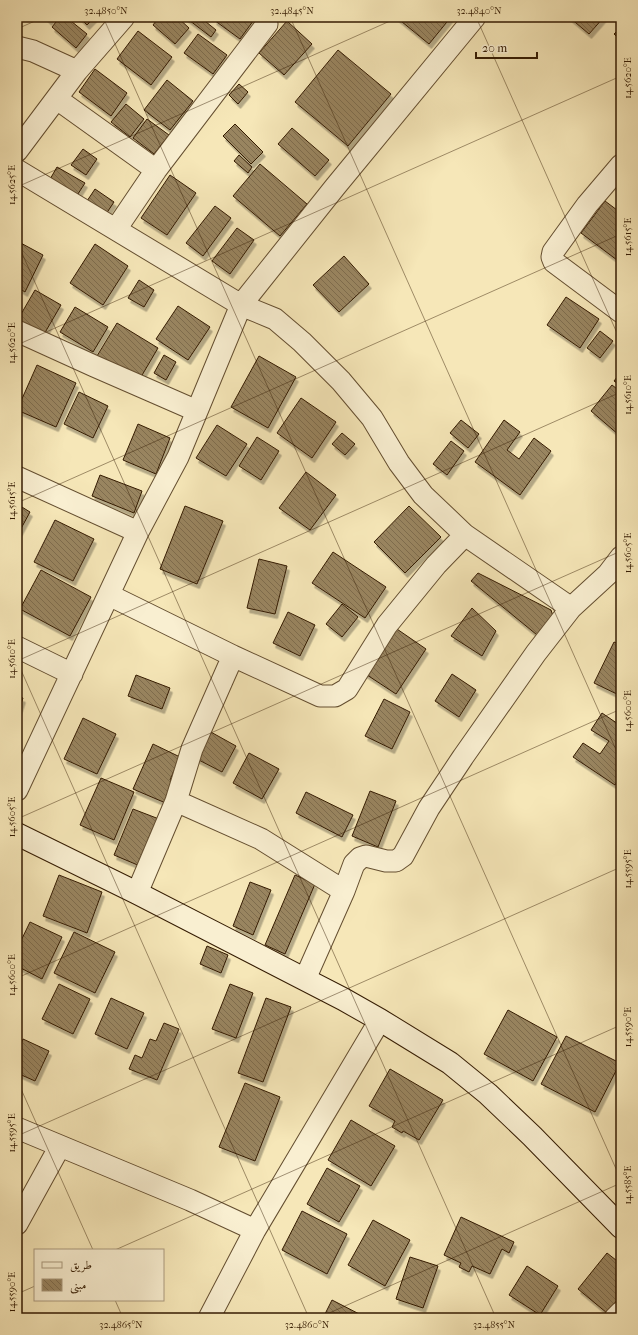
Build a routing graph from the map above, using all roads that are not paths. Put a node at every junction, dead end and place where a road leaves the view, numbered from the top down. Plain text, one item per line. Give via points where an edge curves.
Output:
1 (124, 17) edge
2 (475, 17) edge
3 (267, 24) dead end
4 (17, 48) edge
5 (77, 71) junction
6 (57, 99) junction
7 (17, 151) edge
8 (621, 165) edge
9 (17, 170) edge
10 (156, 170) junction
11 (116, 229) junction
12 (241, 305) junction
13 (621, 312) edge
14 (17, 331) edge
15 (198, 411) junction
16 (17, 477) edge
17 (138, 532) junction
18 (465, 535) junction
19 (621, 557) edge
20 (109, 595) junction
21 (571, 608) junction
22 (17, 647) edge
23 (233, 656) junction
24 (72, 674) junction
25 (17, 790) edge
26 (176, 800) junction
27 (17, 834) edge
28 (344, 891) junction
29 (137, 893) junction
30 (305, 979) junction
31 (380, 1020) junction
32 (17, 1128) edge
33 (60, 1146) junction
34 (17, 1224) edge
35 (621, 1227) edge
36 (255, 1230) junction
37 (621, 1312) edge
38 (209, 1318) edge
39 (615, 1318) edge

1 - 5 street
2 - 12 street
3 - 10 street
4 - 5 street
5 - 6 street
6 - 7 street
6 - 10 street
8 - 13 street via 587,205 552,257 554,262
9 - 11 street
10 - 11 street
11 - 12 street
12 - 15 street
12 - 18 street via 275,319 302,342 372,418 399,463 423,495
14 - 15 street
15 - 17 street via 178,457
16 - 17 street
17 - 20 street
18 - 21 street
18 - 23 street via 436,565 387,625 347,689 335,696 320,696
19 - 21 street via 608,574
20 - 23 street
20 - 24 street
21 - 28 street via 463,757 429,808 403,856 396,861 366,856 360,858 354,864
22 - 24 street
23 - 26 street via 192,748
24 - 25 street
26 - 28 street via 261,839
26 - 29 street
27 - 29 street
28 - 30 street
29 - 30 street
30 - 31 street
31 - 35 street via 450,1063 488,1094
31 - 36 street
32 - 33 street
33 - 34 street
33 - 36 street
36 - 38 street
37 - 39 street

